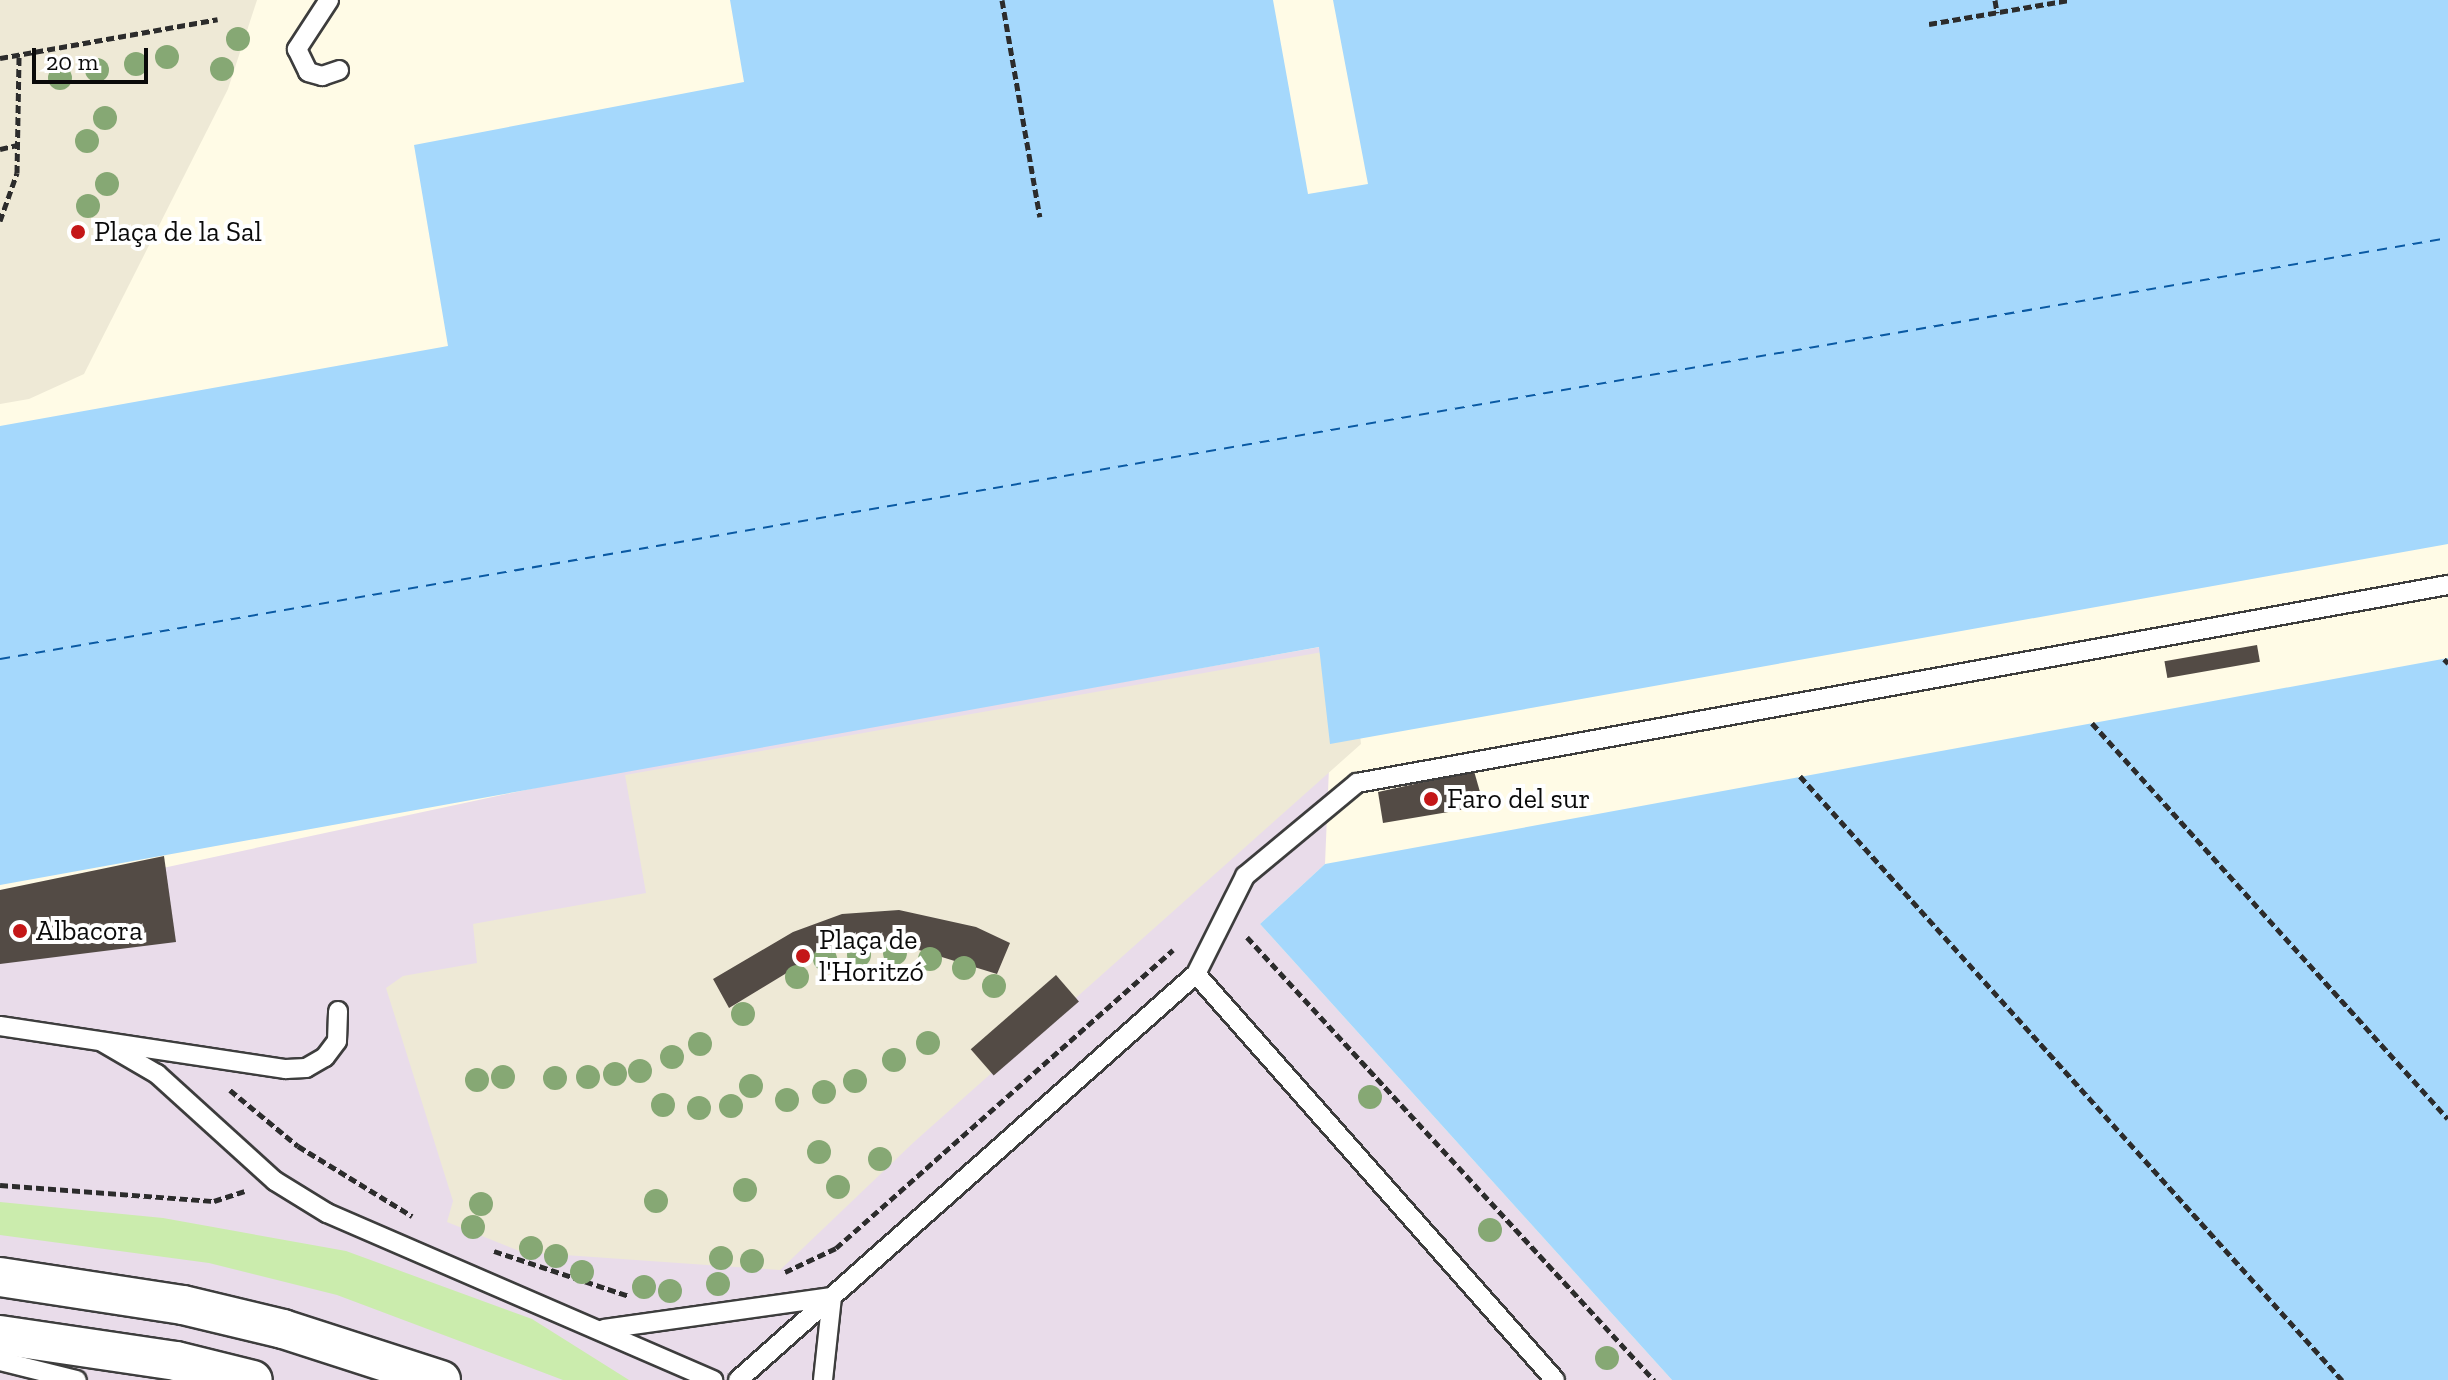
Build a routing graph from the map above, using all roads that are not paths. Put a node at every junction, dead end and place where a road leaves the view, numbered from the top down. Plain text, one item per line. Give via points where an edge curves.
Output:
1 (329, 0) edge
2 (339, 70) dead end
3 (2448, 585) edge
4 (1196, 974) junction
5 (338, 1011) dead end
6 (0, 1026) edge
7 (102, 1042) junction
8 (0, 1277) edge
9 (832, 1297) junction
10 (603, 1329) junction
11 (0, 1335) edge
12 (0, 1361) edge
13 (77, 1380) edge
14 (253, 1380) edge
15 (441, 1380) edge
16 (713, 1380) edge
17 (738, 1380) edge
18 (823, 1380) edge
19 (1555, 1380) edge

1 - 2 lane via 297,49 308,72
3 - 4 lane via 1357,783 1245,876
4 - 9 lane
4 - 19 lane
5 - 7 lane via 337,1041 306,1068
6 - 7 lane
7 - 10 lane via 157,1074 275,1181 327,1213 418,1256
8 - 15 street via 254,1322
9 - 10 lane
9 - 17 lane
9 - 18 lane
10 - 16 lane
11 - 14 street via 176,1361
12 - 13 lane

